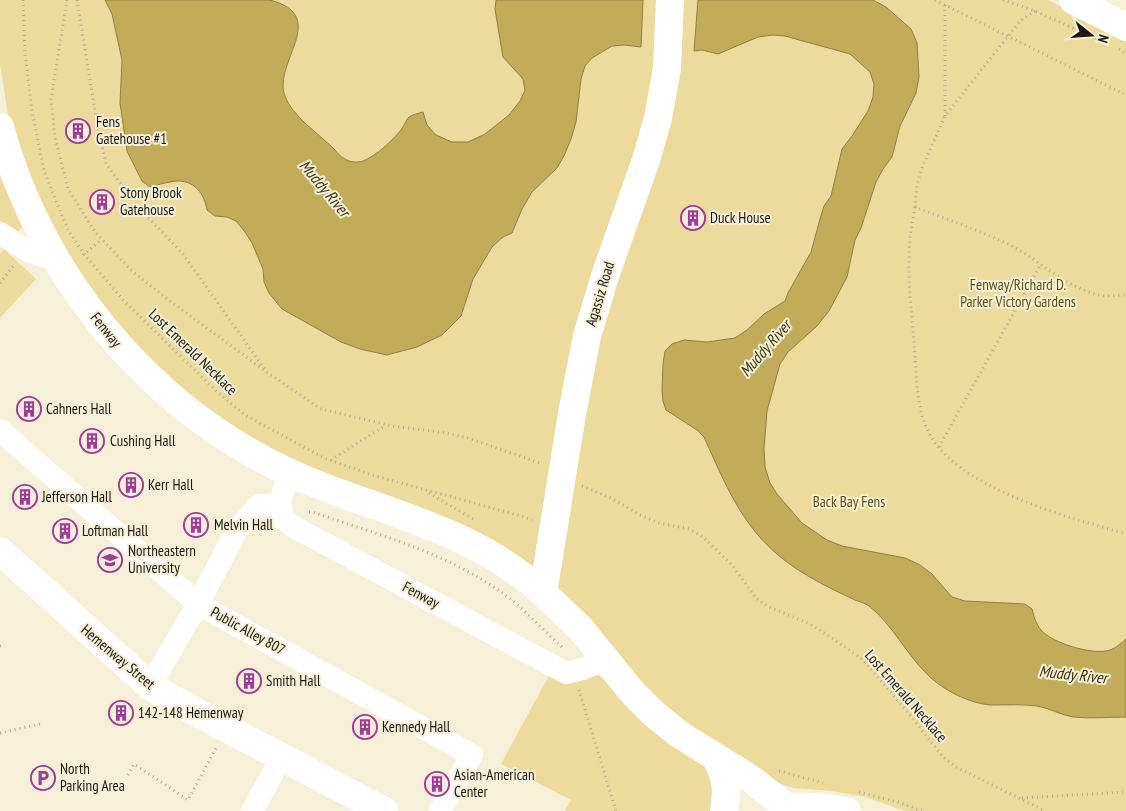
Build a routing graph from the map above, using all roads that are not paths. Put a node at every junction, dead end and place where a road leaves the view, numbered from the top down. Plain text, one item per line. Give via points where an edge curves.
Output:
1 (670, 0) edge
2 (1074, 0) edge
3 (1122, 38) edge
4 (0, 127) edge
5 (0, 233) edge
6 (58, 261) junction
7 (0, 430) edge
8 (290, 472) junction
9 (281, 506) junction
10 (0, 551) edge
11 (543, 593) junction
12 (198, 604) junction
13 (605, 659) junction
14 (150, 686) junction
15 (282, 757) junction
16 (716, 758) junction
17 (848, 800) edge
18 (778, 809) edge
19 (252, 811) edge
20 (384, 811) edge
21 (440, 811) edge
22 (724, 811) edge

1 - 11 main road, Agassiz Road via 667,68 658,118 590,327 576,387
2 - 3 main road
4 - 6 main road, Fenway via 23,193
5 - 6 street via 28,252
6 - 8 main road, Fenway via 107,332 150,377 212,428
7 - 12 street, Public Alley 807
8 - 9 street
8 - 11 main road, Fenway via 462,539 515,570
9 - 12 street via 260,505 237,530
9 - 13 street, Fenway via 283,519 294,527 566,673 583,670
10 - 14 main road, Hemenway Street
11 - 13 main road, Fenway via 580,628
12 - 14 street
12 - 21 street, Public Alley 807 via 472,755
13 - 16 main road, Fenway via 654,714
14 - 15 main road, Hemenway Street
15 - 19 street
15 - 20 main road, Hemenway Street
16 - 18 main road, Fenway via 751,779
16 - 22 main road via 726,784
17 - 18 main road, Fenway via 818,807

